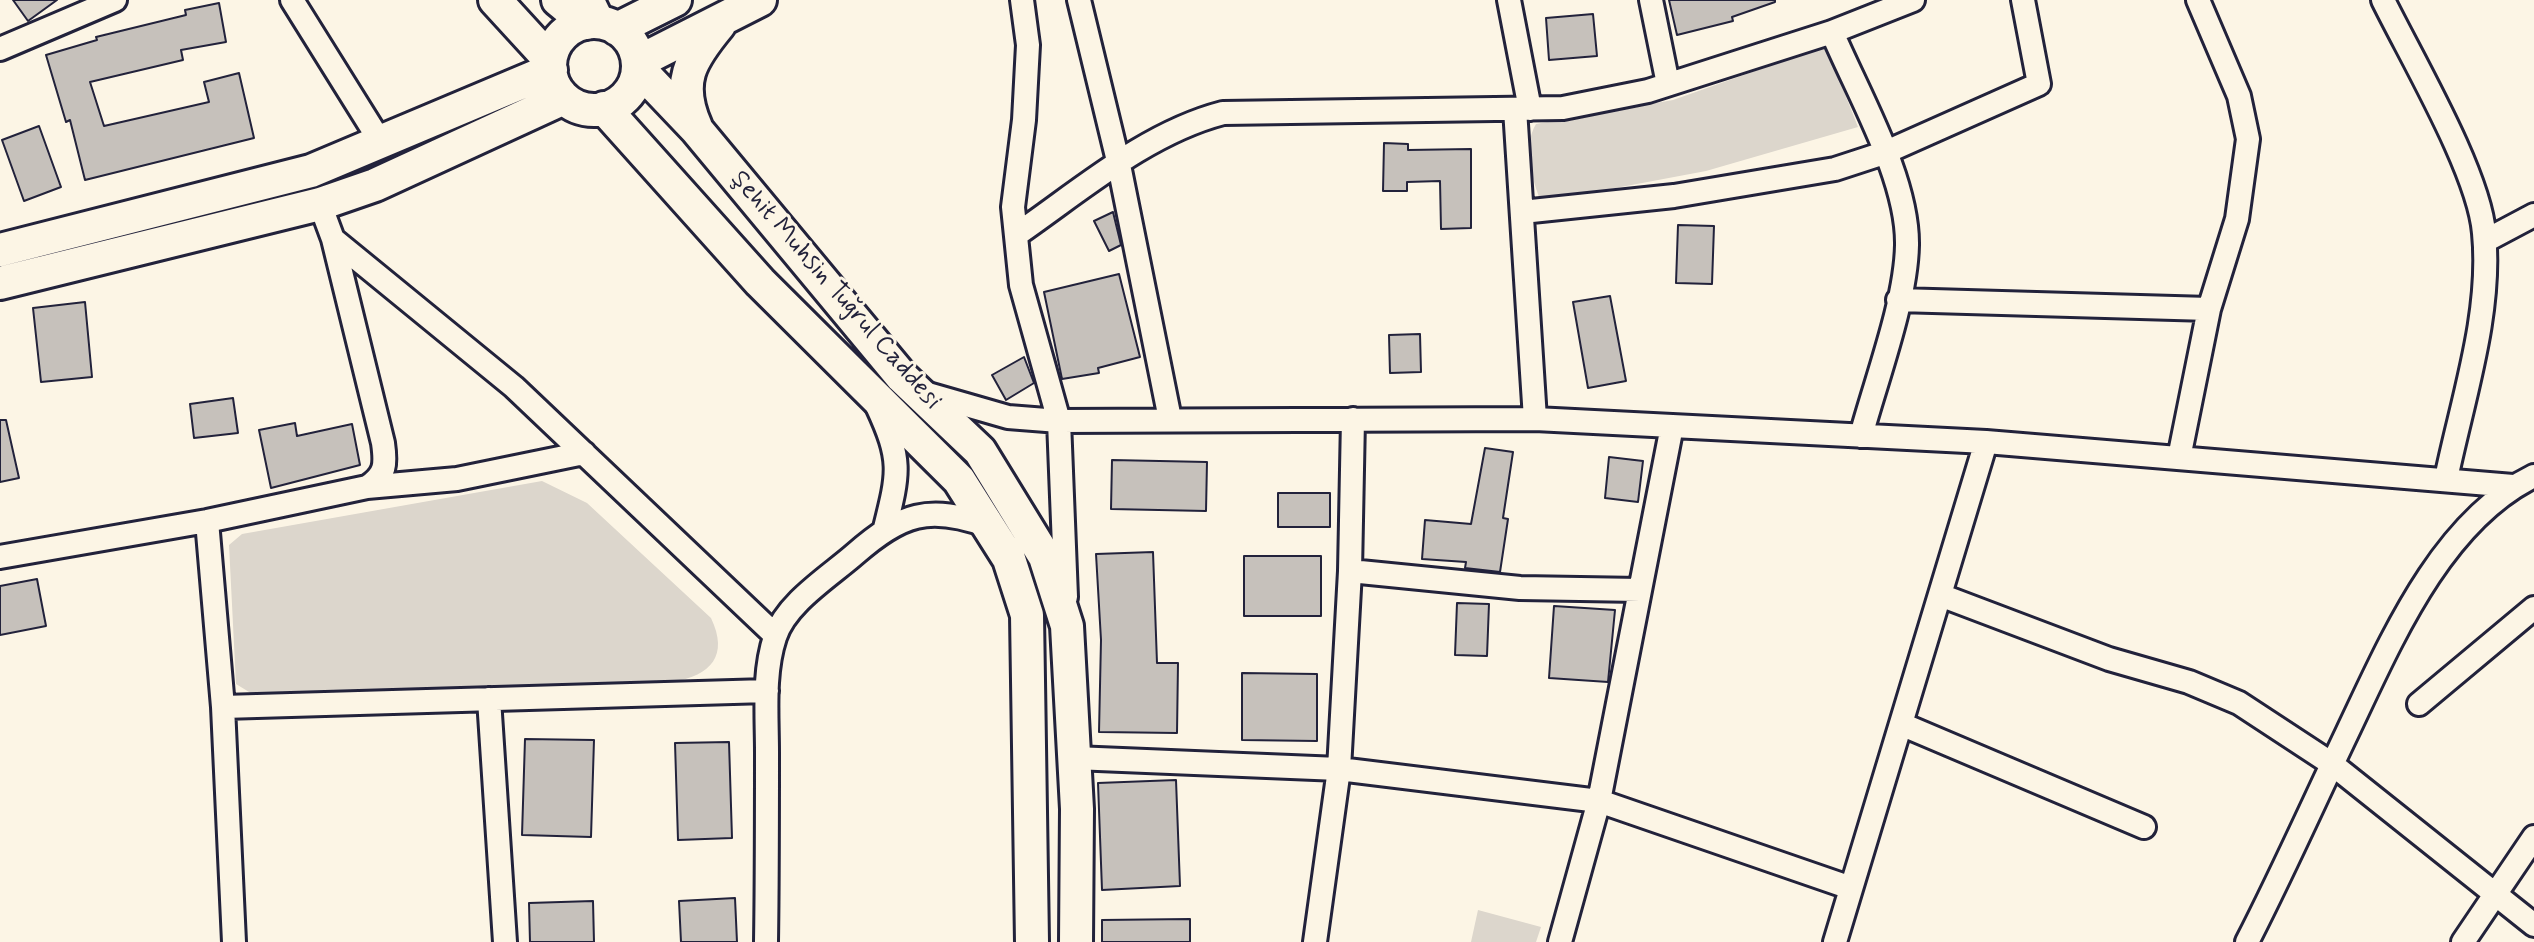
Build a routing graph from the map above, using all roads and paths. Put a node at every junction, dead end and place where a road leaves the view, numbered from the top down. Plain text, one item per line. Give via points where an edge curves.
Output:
1 (115, 0) edge
2 (292, 0) edge
3 (495, 0) edge
4 (558, 0) edge
5 (675, 0) edge
6 (760, 0) edge
7 (1022, 0) edge
8 (1079, 0) edge
9 (1509, 0) edge
10 (1651, 0) edge
11 (1913, 0) edge
12 (2023, 0) edge
13 (2198, 0) edge
14 (2383, 0) edge
15 (600, 19) edge
16 (724, 19) junction
17 (1832, 32) junction
18 (0, 49) edge
19 (638, 65) junction
20 (555, 76) junction
21 (1668, 84) junction
22 (604, 108) junction
23 (1523, 109) junction
24 (697, 130) junction
25 (380, 141) junction
26 (1884, 153) junction
27 (1119, 165) junction
28 (320, 204) junction
29 (1522, 212) junction
30 (2534, 215) edge
31 (1016, 235) junction
32 (333, 239) junction
33 (2485, 241) junction
34 (0, 250) edge
35 (0, 283) edge
36 (1898, 300) junction
37 (2209, 309) junction
38 (915, 391) junction
39 (871, 392) junction
40 (1170, 419) junction
41 (1353, 419) junction
42 (1535, 419) junction
43 (1059, 421) junction
44 (1672, 426) junction
45 (1861, 436) junction
46 (1986, 442) junction
47 (584, 453) junction
48 (2179, 458) junction
49 (2534, 476) edge
50 (2446, 479) junction
51 (2513, 486) junction
52 (367, 487) junction
53 (207, 521) junction
54 (988, 526) junction
55 (885, 528) junction
56 (0, 557) edge
57 (1350, 571) junction
58 (1640, 590) junction
59 (1940, 595) junction
60 (2534, 608) edge
61 (1067, 626) junction
62 (775, 635) junction
63 (767, 691) junction
64 (489, 699) junction
65 (2419, 704) dead end
66 (223, 707) junction
67 (1901, 724) junction
68 (1074, 758) junction
69 (2332, 764) junction
70 (1339, 769) junction
71 (1599, 801) junction
72 (2144, 827) dead end
73 (2534, 837) edge
74 (1851, 888) junction
75 (2496, 892) junction
76 (2534, 925) edge
77 (234, 942) edge
78 (505, 942) edge
79 (766, 942) edge
80 (1032, 942) edge
81 (1076, 942) edge
82 (1315, 942) edge
83 (1560, 942) edge
84 (1835, 942) edge
85 (2247, 942) edge
86 (2463, 942) edge

1 - 18 street
2 - 25 street
3 - 20 main road
4 - 15 main road
5 - 15 main road
6 - 16 main road
7 - 31 street via 1028,45 1013,207
8 - 27 street
9 - 23 street
10 - 21 street
11 - 17 street
12 - 26 street via 2039,84
13 - 37 street via 2239,96 2248,139 2237,219
14 - 33 street via 2467,171
15 - 19 main road via 631,42
15 - 20 main road via 561,37
16 - 19 main road
16 - 24 main road via 688,71 686,104
17 - 21 street
17 - 26 street
19 - 22 main road via 628,93
19 - 24 main road, Şehit Muhsin Tuğrul Caddesi
20 - 22 main road via 584,108
20 - 25 main road
20 - 28 main road via 375,185
21 - 23 street via 1563,108
22 - 39 main road, Şehit Muhsin Tuğrul Caddesi via 760,282
23 - 27 street via 1223,113 1191,121
23 - 29 street
24 - 38 main road, Şehit Muhsin Tuğrul Caddesi
25 - 34 main road via 311,171
26 - 29 street via 1835,169 1674,196
26 - 36 street via 1902,204 1907,245
27 - 31 street
27 - 40 street
28 - 32 street
28 - 35 main road
29 - 42 street
30 - 33 street
31 - 43 street via 1021,285
32 - 47 street via 514,387
32 - 52 street via 386,464 379,479
33 - 50 street via 2484,284
36 - 37 street
36 - 45 street
37 - 48 street
38 - 43 street via 1008,417
38 - 61 main road, Şehit Muhsin Tuğrul Caddesi via 980,451 1045,557
39 - 54 main road, Şehit Muhsin Tuğrul Caddesi via 959,480
39 - 55 street via 898,463
40 - 41 street
40 - 43 street
41 - 42 street
41 - 57 street
42 - 44 street
43 - 61 street
44 - 45 street
44 - 58 street
45 - 46 street
46 - 48 street
46 - 59 street
47 - 52 street via 457,479
47 - 62 street
48 - 50 street
49 - 51 street
50 - 51 street
51 - 69 street via 2433,568 2387,648
52 - 53 street
53 - 56 street
53 - 66 street
54 - 55 street via 938,513 913,515
54 - 80 main road, Şehit Muhsin Tuğrul Caddesi via 1009,559 1027,615
55 - 62 street via 794,608
57 - 58 street via 1520,588
57 - 70 street
58 - 71 street
59 - 67 street
59 - 69 street via 2239,703
60 - 65 street
61 - 68 main road, Şehit Muhsin Tuğrul Caddesi
62 - 63 street
63 - 64 street
63 - 79 street
64 - 66 street
64 - 78 street
66 - 77 street
67 - 72 street
67 - 74 street
68 - 70 street
68 - 81 main road, Şehit Muhsin Tuğrul Caddesi
69 - 75 street
69 - 85 street
70 - 71 street
70 - 82 street
71 - 74 street
71 - 83 street
73 - 75 street
74 - 84 street
75 - 76 street
75 - 86 street

